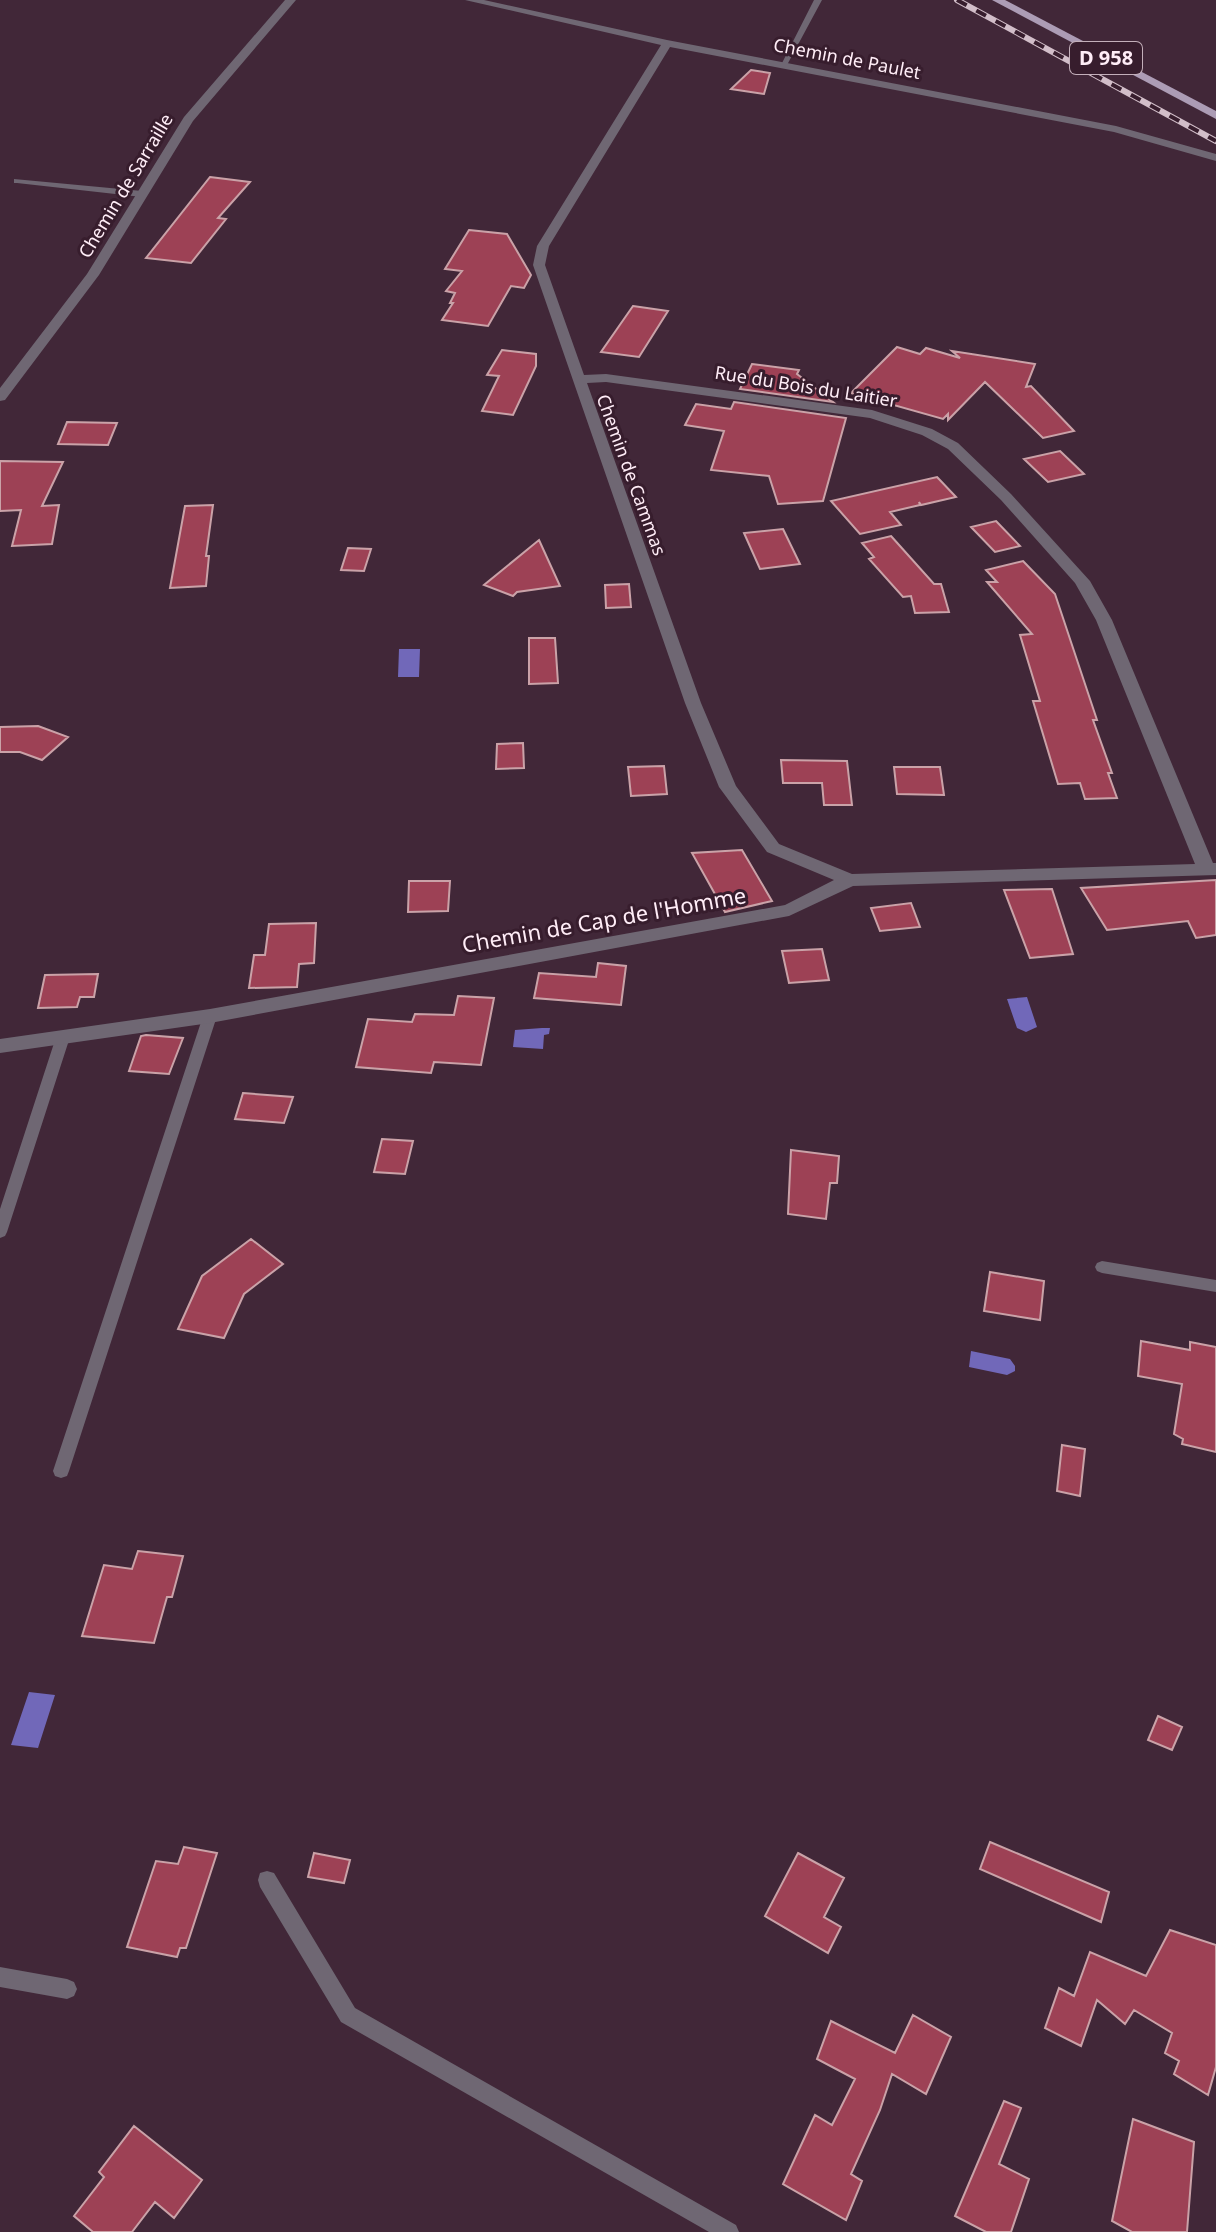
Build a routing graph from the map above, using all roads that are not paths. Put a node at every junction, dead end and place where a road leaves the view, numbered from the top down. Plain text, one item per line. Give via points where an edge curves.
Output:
1 (291, 0) edge
2 (470, 0) edge
3 (818, 0) edge
4 (997, 0) edge
5 (667, 43) junction
6 (783, 65) junction
7 (1216, 116) edge
8 (1216, 158) edge
9 (17, 181) dead end
10 (142, 194) junction
11 (578, 379) junction
12 (0, 397) edge
13 (1212, 869) edge
14 (850, 880) junction
15 (210, 1016) junction
16 (63, 1037) junction
17 (0, 1046) edge
18 (0, 1232) edge
19 (1102, 1267) dead end
20 (1216, 1286) edge
21 (61, 1471) dead end
22 (267, 1880) dead end
23 (0, 1977) edge
24 (67, 1989) dead end
25 (729, 2232) edge

1 - 10 street, Chemin de Sarraille via 188,119
2 - 5 street, Chemin de Paulet
3 - 6 lane
4 - 7 main road, D 958
5 - 6 street, Chemin de Paulet
5 - 11 street, Chemin de Cammas via 543,246 539,265
6 - 8 street, Chemin de Paulet via 1116,129
9 - 10 lane
10 - 12 street, Chemin de Sarraille via 93,275
11 - 13 street, Rue du Bois du Laitier via 606,378 872,414 953,446 1082,581 1104,620
11 - 14 street, Chemin de Cammas via 728,787 773,848
13 - 14 street, Chemin de Cap de l'Homme
14 - 15 street, Chemin de Cap de l'Homme via 789,910
15 - 16 street, Chemin de Cap de l'Homme
15 - 21 lane
16 - 17 street, Chemin de Cap de l'Homme
16 - 18 lane
19 - 20 lane
22 - 25 lane via 348,2015
23 - 24 lane

